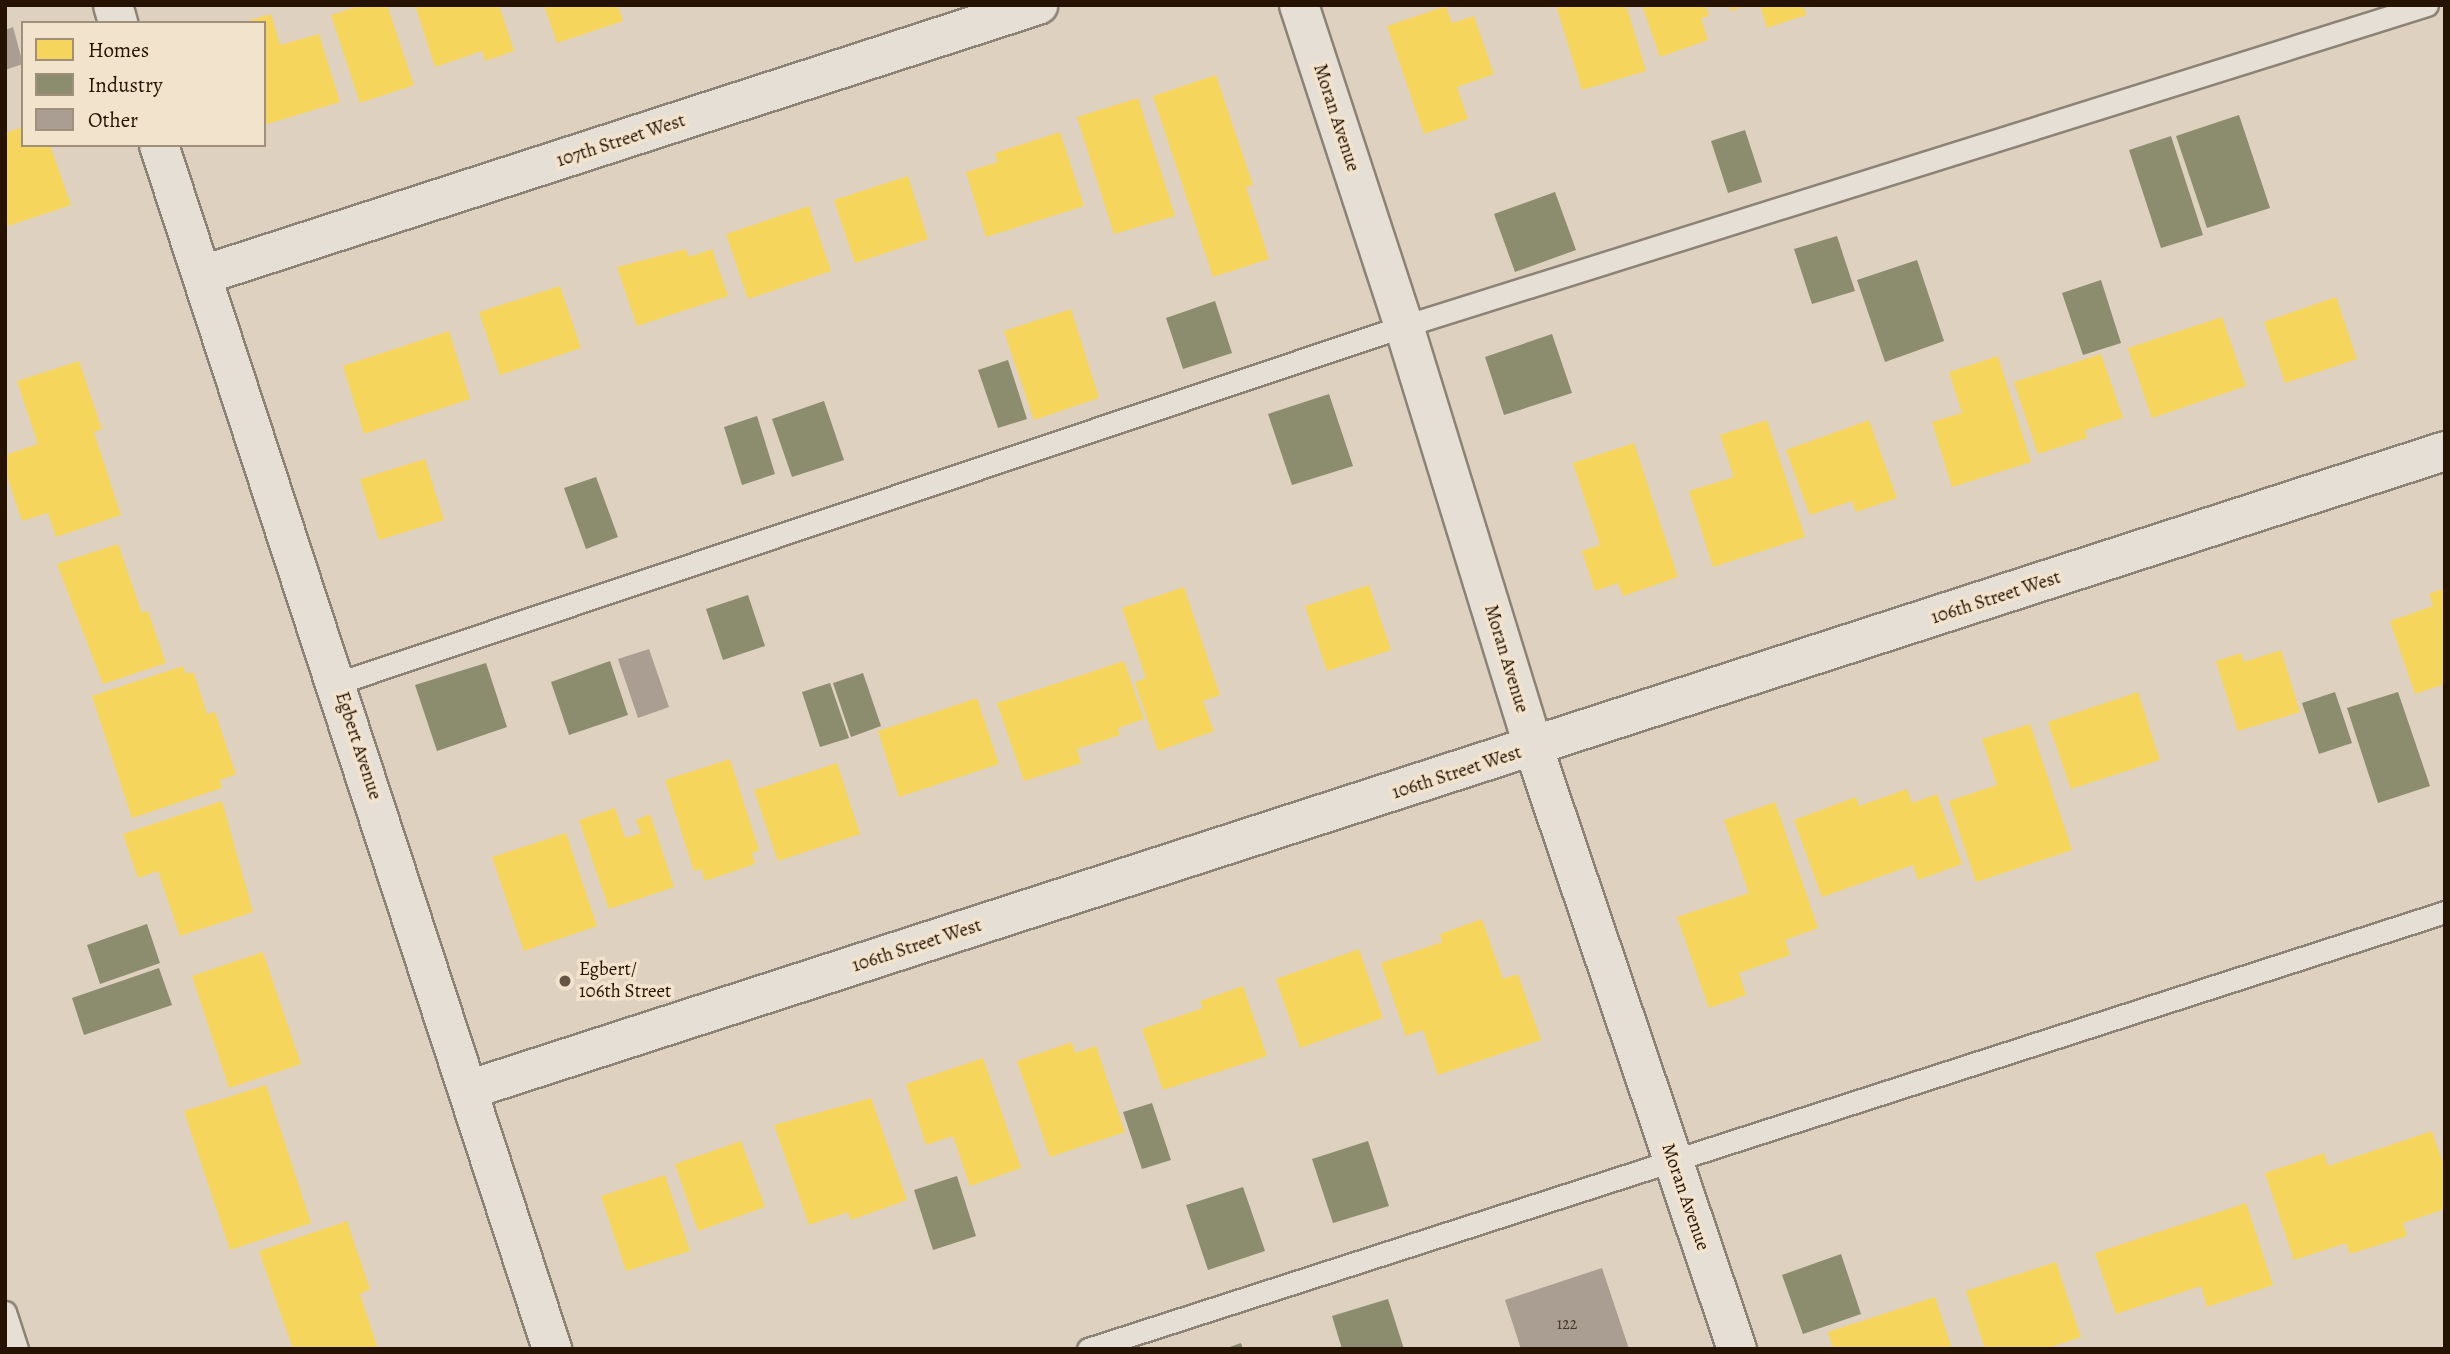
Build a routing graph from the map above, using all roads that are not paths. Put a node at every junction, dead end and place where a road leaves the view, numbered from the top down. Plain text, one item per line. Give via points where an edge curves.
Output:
1 (1038, 5) edge
2 (1299, 5) edge
3 (2427, 5) edge
4 (160, 147) edge
5 (203, 275) junction
6 (1404, 326) junction
7 (2445, 451) edge
8 (338, 683) junction
9 (1534, 749) junction
10 (2445, 912) edge
11 (468, 1090) junction
12 (1672, 1160) junction
13 (5, 1312) edge
14 (17, 1349) edge
15 (552, 1349) edge
16 (1088, 1349) edge
17 (1737, 1349) edge

1 - 5 street, 107th Street West
2 - 6 street, Moran Avenue
3 - 6 lane
4 - 5 street, Egbert Avenue
5 - 8 street, Egbert Avenue
6 - 8 lane
6 - 9 street, Moran Avenue
7 - 9 street, 106th Street West
8 - 11 street, Egbert Avenue
9 - 11 street, 106th Street West
9 - 12 street, Moran Avenue
10 - 12 lane
11 - 15 street, Egbert Avenue
12 - 16 lane
12 - 17 street, Moran Avenue
13 - 14 lane

